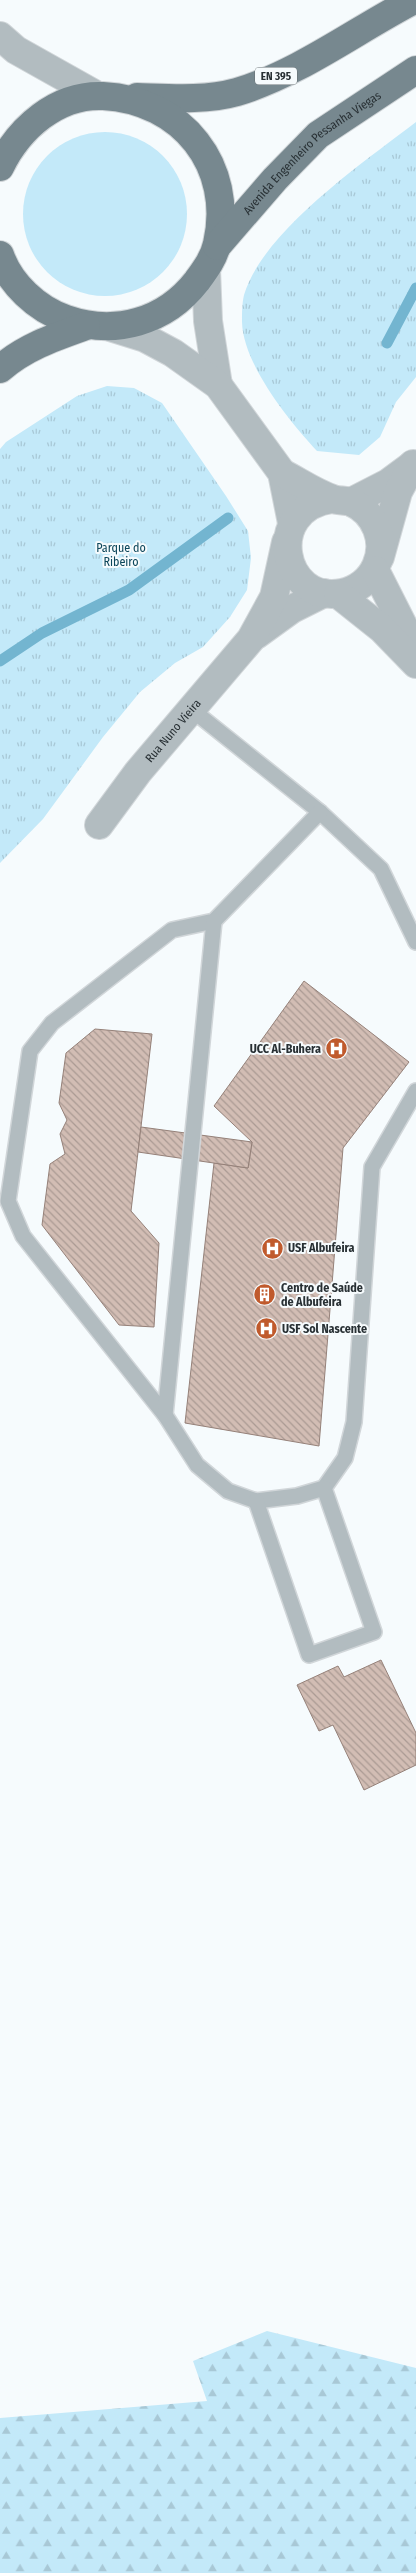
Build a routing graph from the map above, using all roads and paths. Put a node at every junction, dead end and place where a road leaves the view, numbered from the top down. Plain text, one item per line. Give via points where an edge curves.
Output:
1 (414, 0) edge
2 (0, 36) edge
3 (416, 70) edge
4 (109, 96) junction
5 (0, 167) edge
6 (0, 255) edge
7 (212, 257) junction
8 (86, 326) junction
9 (113, 328) junction
10 (0, 369) edge
11 (218, 384) junction
12 (415, 463) edge
13 (282, 473) junction
14 (342, 500) junction
15 (289, 533) junction
16 (377, 564) junction
17 (331, 593) junction
18 (251, 639) junction
19 (416, 651) edge
20 (416, 664) edge
21 (191, 709) junction
22 (320, 812) junction
23 (99, 825) dead end
24 (214, 922) junction
25 (416, 942) edge
26 (416, 1090) edge
27 (165, 1416) junction
28 (324, 1488) junction
29 (256, 1500) junction

1 - 4 main road, EN 395 via 282,74 236,92 188,98
2 - 4 street via 16,50
3 - 7 main road, Avenida Engenheiro Pessanha Viegas via 318,135 263,192
4 - 5 main road, EN 395 via 64,103 34,120 11,144
4 - 7 main road, EN 395 via 152,106 181,124 203,149 217,180 221,213
6 - 8 main road via 23,293 52,314
7 - 9 main road, Avenida Engenheiro Pessanha Viegas via 184,297 139,323
7 - 11 street via 208,321
8 - 9 main road, Avenida Engenheiro Pessanha Viegas
8 - 10 main road via 44,341 14,357
9 - 11 street via 152,342
11 - 13 street
12 - 14 street via 388,483
12 - 16 street via 398,492
13 - 14 street
13 - 15 street
14 - 15 street via 309,506 299,513
14 - 16 street via 365,511 375,524 380,540
15 - 17 street via 288,560 296,575 308,586
15 - 18 street via 274,597
16 - 17 street via 368,579 359,586
16 - 19 street
17 - 18 street via 292,609
17 - 20 street via 382,629
18 - 21 street, Rua Nuno Vieira
21 - 22 lane
21 - 23 street, Rua Nuno Vieira
22 - 24 lane
22 - 25 lane via 381,869
24 - 27 lane
24 - 27 lane via 172,930 52,1023 30,1051 8,1201 23,1236
26 - 28 lane via 372,1167 354,1422 345,1458
27 - 29 lane via 196,1465 228,1491
28 - 29 lane via 297,1496
28 - 29 lane via 374,1632 309,1655

